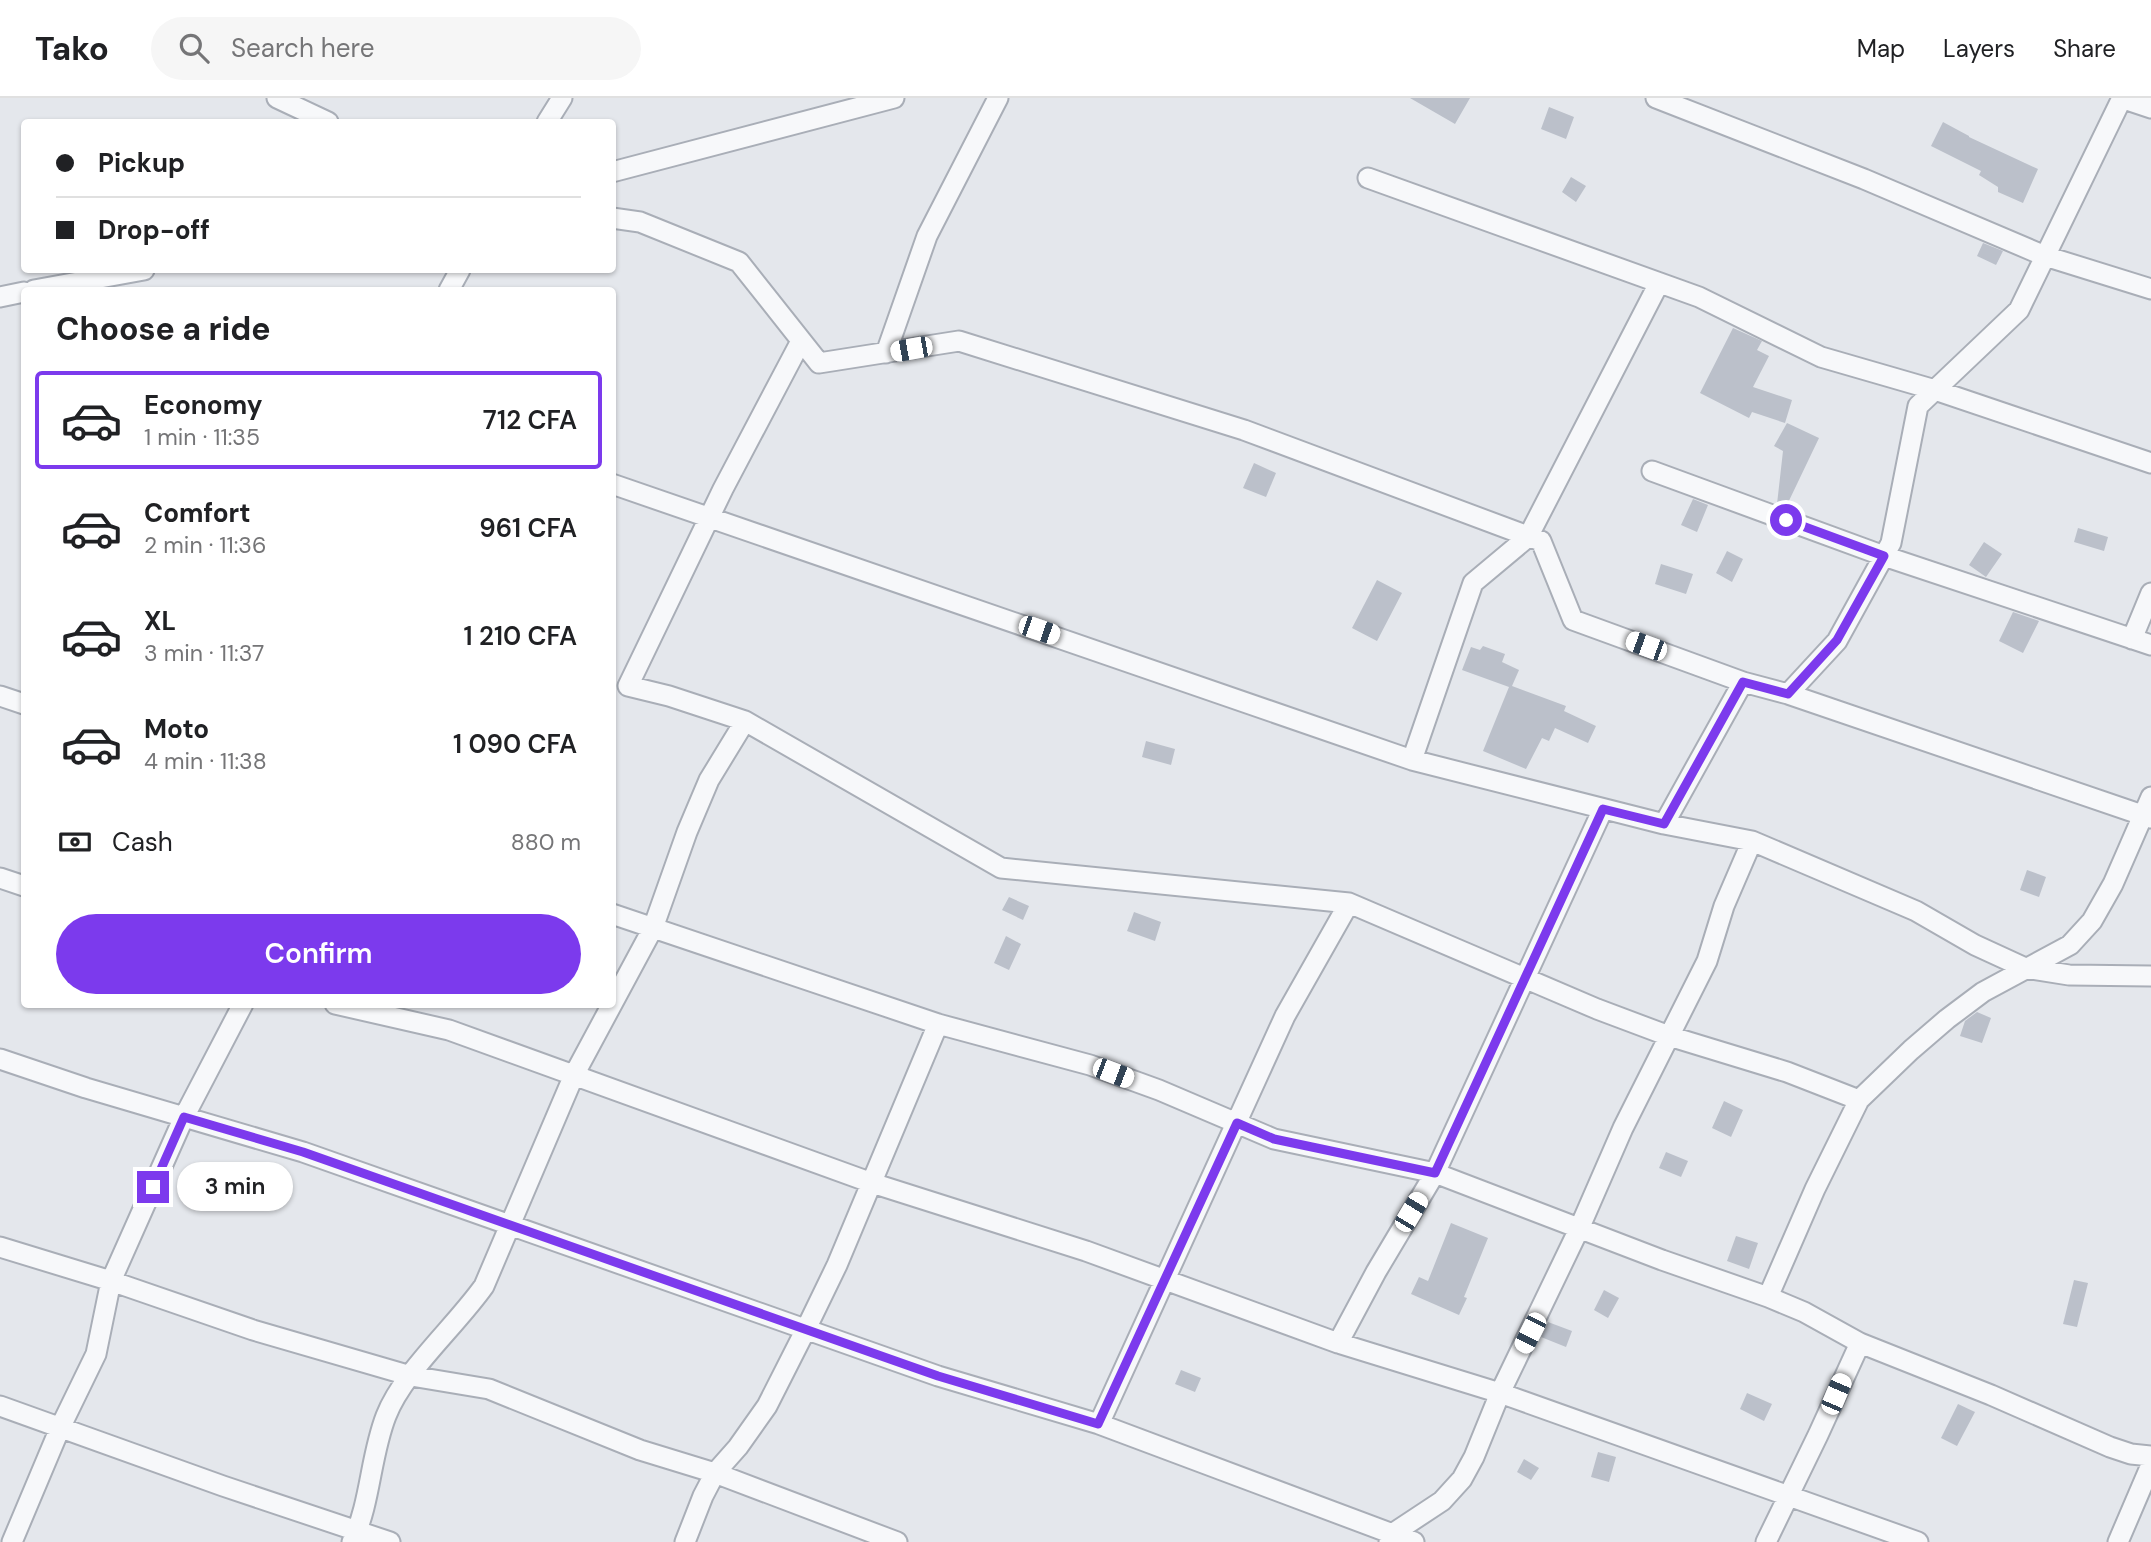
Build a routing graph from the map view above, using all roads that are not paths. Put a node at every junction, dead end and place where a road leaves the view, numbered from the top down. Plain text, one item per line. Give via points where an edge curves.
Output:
1 (277, 98) edge
2 (562, 98) edge
3 (894, 98) edge
4 (998, 98) edge
5 (1656, 98) edge
6 (2121, 98) edge
7 (2151, 108) edge
8 (322, 119) edge
9 (549, 119) edge
10 (616, 171) edge
11 (1368, 178) dead end
12 (616, 219) edge
13 (2045, 256) junction
14 (128, 273) edge
15 (1658, 283) junction
16 (50, 287) edge
17 (2151, 289) edge
18 (21, 293) edge
19 (0, 297) edge
20 (801, 341) junction
21 (886, 353) junction
22 (1935, 390) junction
23 (2151, 463) edge
24 (1652, 471) dead end
25 (616, 485) edge
26 (710, 516) junction
27 (1528, 537) junction
28 (1884, 556) junction
29 (2151, 593) edge
30 (2142, 642) edge
31 (1743, 682) junction
32 (620, 683) edge
33 (1788, 694) junction
34 (0, 696) edge
35 (21, 703) edge
36 (745, 721) junction
37 (1412, 760) junction
38 (1603, 809) junction
39 (2149, 811) edge
40 (1664, 824) junction
41 (1752, 841) junction
42 (0, 878) edge
43 (21, 885) edge
44 (1349, 903) junction
45 (616, 915) edge
46 (653, 928) junction
47 (2025, 968) junction
48 (2151, 976) edge
49 (1524, 980) junction
50 (616, 999) edge
51 (241, 1008) edge
52 (354, 1008) edge
53 (611, 1008) edge
54 (938, 1024) junction
55 (1669, 1036) junction
56 (0, 1059) edge
57 (574, 1075) junction
58 (1859, 1100) junction
59 (184, 1117) junction
60 (1237, 1123) junction
61 (1435, 1173) junction
62 (872, 1183) junction
63 (509, 1224) junction
64 (1579, 1229) junction
65 (0, 1247) edge
66 (1165, 1280) junction
67 (111, 1281) junction
68 (1768, 1297) junction
69 (806, 1329) junction
70 (1338, 1343) junction
71 (1860, 1343) junction
72 (411, 1376) junction
73 (1500, 1393) junction
74 (0, 1406) edge
75 (1098, 1424) junction
76 (60, 1428) junction
77 (2151, 1456) edge
78 (2151, 1465) edge
79 (715, 1473) junction
80 (1789, 1497) junction
81 (355, 1536) edge
82 (1391, 1538) edge
83 (12, 1542) edge
84 (390, 1542) edge
85 (685, 1542) edge
86 (897, 1542) edge
87 (1414, 1542) edge
88 (1766, 1542) edge
89 (1918, 1542) edge
90 (2118, 1542) edge

1 - 8 street
2 - 9 street
3 - 10 street
4 - 21 street via 927,236
5 - 13 street
6 - 7 street
6 - 13 street
11 - 15 street
12 - 20 street via 640,222 739,262
13 - 17 street
13 - 22 street via 2019,310
14 - 16 street
15 - 22 street via 1821,357
15 - 27 street
18 - 19 street
20 - 21 street via 819,363
20 - 26 street
21 - 27 street via 959,341 1244,430
22 - 23 street
22 - 28 street via 1919,406 1892,543
24 - 28 street
25 - 26 street
26 - 32 street
26 - 37 street
27 - 31 street via 1541,541 1573,620
27 - 37 street via 1473,583
28 - 30 street
28 - 33 street via 1837,640
29 - 30 street
31 - 33 street
31 - 40 street
32 - 36 street
33 - 39 street
34 - 35 street
36 - 44 street via 1001,868
36 - 46 street via 709,780
37 - 38 street
38 - 40 street
38 - 49 street
39 - 47 street via 2092,921 2070,945
40 - 41 street
41 - 47 street via 1916,911
41 - 55 street via 1707,961
42 - 43 street
44 - 49 street
44 - 60 street via 1285,1016
45 - 46 street
46 - 50 street
46 - 54 street
47 - 48 street via 2068,975
47 - 58 street via 1947,1019
49 - 55 street
49 - 61 street
51 - 59 street
52 - 57 street via 437,1026
53 - 57 street
54 - 60 street via 1090,1065
54 - 62 street
55 - 58 street via 1787,1072
55 - 64 street
56 - 59 street
57 - 62 street
57 - 63 street
58 - 68 street
59 - 63 street via 303,1152
59 - 67 street
60 - 61 street via 1274,1139
60 - 66 street
61 - 64 street
61 - 70 street
62 - 66 street
62 - 69 street
63 - 69 street
63 - 72 street via 484,1286
64 - 68 street
64 - 73 street
65 - 67 street
66 - 70 street
66 - 75 street
67 - 72 street via 253,1330
67 - 76 street via 96,1354
68 - 71 street
69 - 75 street via 938,1376
69 - 79 street via 766,1406
70 - 73 street
71 - 77 street via 2110,1447
71 - 80 street
72 - 79 street via 489,1389 640,1450
72 - 81 street via 386,1417
73 - 80 street
73 - 82 street via 1462,1479 1442,1501
74 - 76 street
75 - 82 street
76 - 81 street
76 - 83 street
78 - 90 street
79 - 85 street
79 - 86 street
80 - 88 street
80 - 89 street
81 - 84 street
82 - 87 street

